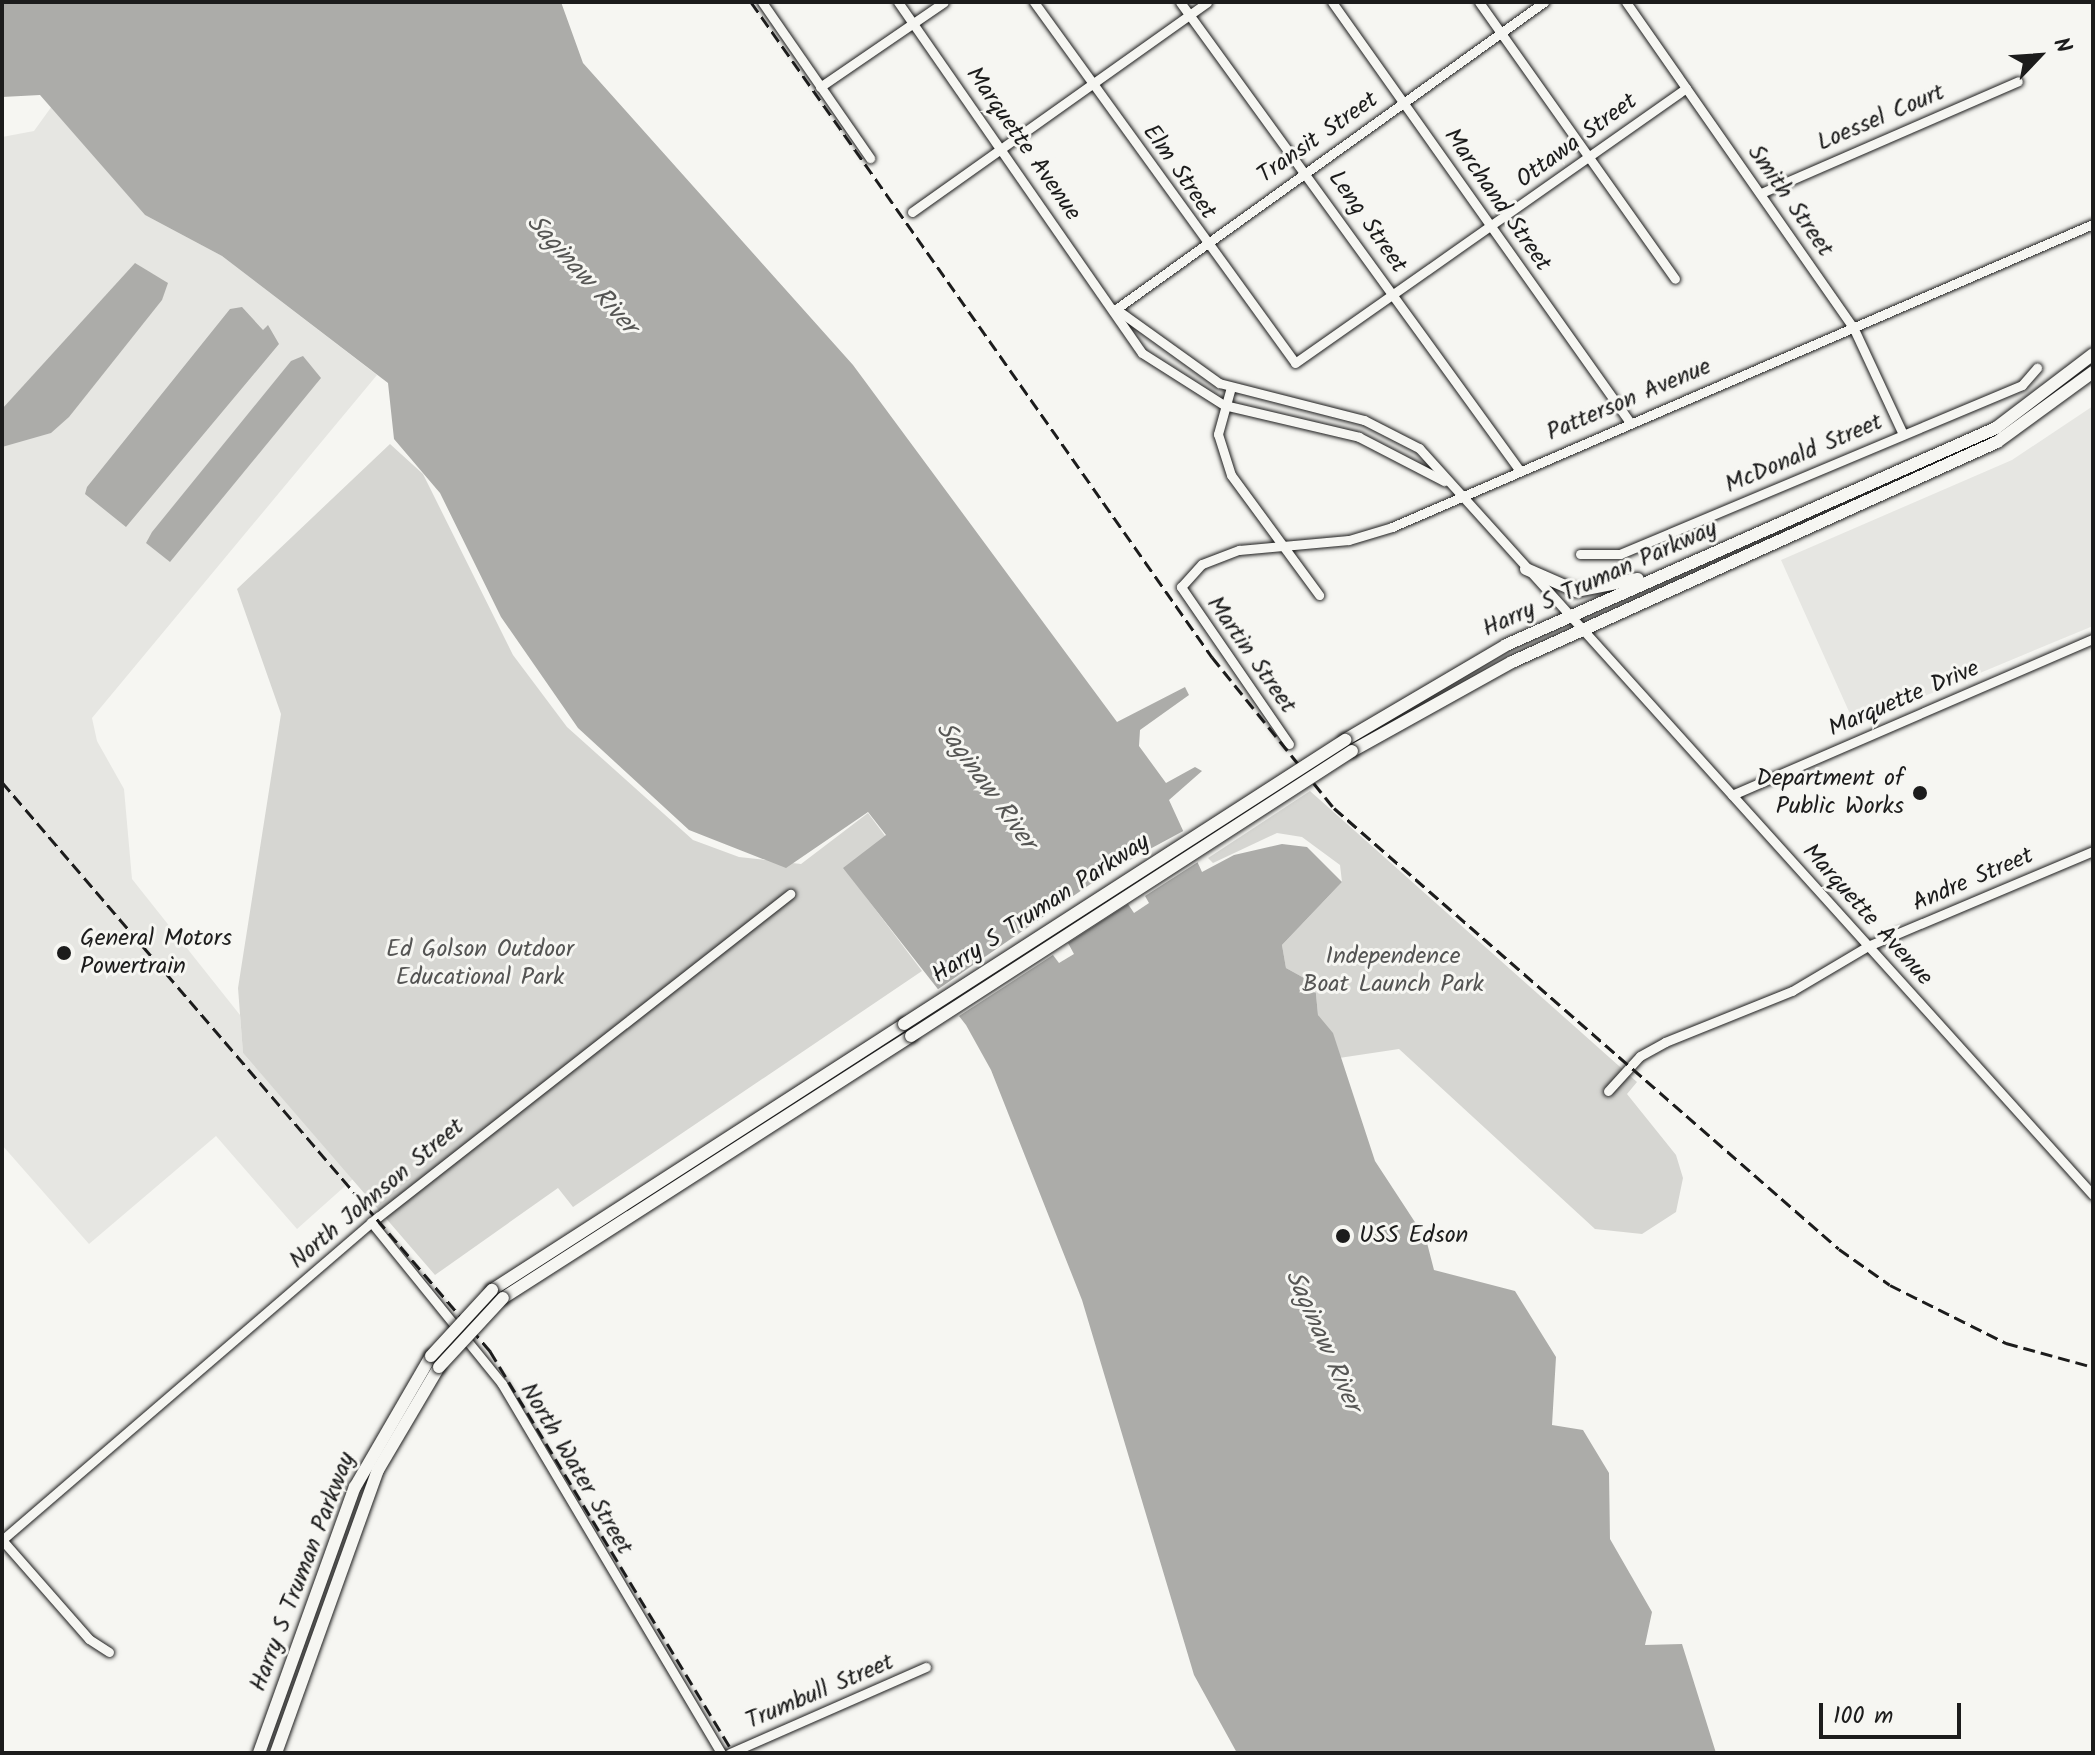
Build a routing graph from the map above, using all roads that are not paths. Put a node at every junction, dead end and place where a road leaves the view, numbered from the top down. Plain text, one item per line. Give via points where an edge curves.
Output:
1 (762, 2) edge
2 (898, 2) edge
3 (944, 2) edge
4 (1034, 2) edge
5 (1180, 2) edge
6 (1207, 2) edge
7 (1332, 2) edge
8 (1479, 2) edge
9 (1544, 2) edge
10 (1626, 2) edge
11 (1189, 15) junction
12 (914, 24) junction
13 (1501, 32) junction
14 (2018, 81) dead end
15 (1092, 83) junction
16 (820, 87) junction
17 (1686, 88) junction
18 (1403, 102) junction
19 (1001, 148) junction
20 (870, 158) dead end
21 (1588, 158) junction
22 (1307, 170) junction
23 (1761, 193) junction
24 (912, 212) dead end
25 (2093, 224) edge
26 (1491, 227) junction
27 (1205, 243) junction
28 (1675, 279) dead end
29 (1394, 295) junction
30 (1116, 309) junction
31 (1853, 327) junction
32 (2093, 354) edge
33 (1295, 363) joint
34 (2037, 368) dead end
35 (2093, 372) edge
36 (1231, 387) junction
37 (1224, 405) junction
38 (1629, 421) junction
39 (1903, 434) junction
40 (1518, 468) junction
41 (1449, 483) junction
42 (1459, 494) junction
43 (1288, 549) junction
44 (1580, 554) dead end
45 (1526, 569) junction
46 (1661, 575) junction
47 (1181, 587) joint
48 (1319, 595) dead end
49 (1568, 617) junction
50 (1581, 631) junction
51 (2093, 639) edge
52 (1289, 744) dead end
53 (1348, 746) junction
54 (1732, 795) junction
55 (2093, 851) edge
56 (790, 894) dead end
57 (1868, 946) junction
58 (907, 1030) junction
59 (1608, 1091) dead end
60 (2093, 1195) edge
61 (371, 1222) junction
62 (2, 1540) edge
63 (109, 1652) dead end
64 (926, 1667) dead end
65 (259, 1753) edge
66 (276, 1753) edge
67 (721, 1753) edge
68 (730, 1753) edge

1 - 16 street
2 - 12 street, Marquette Avenue
3 - 12 street
4 - 15 street, Elm Street
5 - 11 street, Leng Street
6 - 11 street
7 - 18 street, Marchand Street
8 - 13 street
9 - 13 street, Transit Street
10 - 17 street, Smith Street
11 - 15 street
11 - 22 street, Leng Street
12 - 16 street
12 - 19 street, Marquette Avenue
13 - 18 street, Transit Street
13 - 21 street
14 - 23 street, Loessel Court
15 - 19 street
15 - 27 street, Elm Street
16 - 20 street
17 - 21 street, Ottawa Street
17 - 23 street, Smith Street
18 - 22 street, Transit Street
18 - 26 street, Marchand Street
19 - 24 street
19 - 30 street, Marquette Avenue
21 - 26 street, Ottawa Street
21 - 28 street
22 - 27 street, Transit Street
22 - 29 street, Leng Street
23 - 31 street, Smith Street
25 - 31 street, Patterson Avenue
26 - 29 street, Ottawa Street
26 - 38 street, Marchand Street
27 - 30 street, Transit Street
27 - 33 street, Elm Street
29 - 33 street, Ottawa Street
29 - 40 street, Leng Street
30 - 36 street, Marquette Avenue via 1175,358
30 - 37 street, Marquette Avenue via 1142,353
31 - 38 street, Patterson Avenue
31 - 39 street, Smith Street
32 - 46 main road, Harry S Truman Parkway via 2037,402 1972,440
34 - 39 street, McDonald Street via 2022,385
35 - 50 main road, Harry S Truman Parkway via 1997,442
36 - 37 street
36 - 41 street, Marquette Avenue via 1380,426 1419,448
37 - 41 street, Marquette Avenue via 1359,437
37 - 43 street via 1218,434 1231,475
38 - 40 street, Patterson Avenue
39 - 44 street, McDonald Street via 1620,554
40 - 42 street, Patterson Avenue
41 - 42 street, Marquette Avenue
42 - 43 street, Patterson Avenue via 1392,527
42 - 45 street, Marquette Avenue
43 - 47 street, Patterson Avenue via 1220,556
43 - 48 street
45 - 46 main road via 1586,591
45 - 49 street, Marquette Avenue
46 - 49 main road, Harry S Truman Parkway
47 - 52 street, Martin Street
49 - 50 street, Marquette Avenue
49 - 53 main road, Harry S Truman Parkway via 1446,675
50 - 53 main road, Harry S Truman Parkway
50 - 54 street, Marquette Avenue
51 - 54 street, Marquette Drive
53 - 58 main road, Harry S Truman Parkway, bridge
54 - 57 street, Marquette Avenue
55 - 57 street, Andre Street
56 - 61 street, North Johnson Street
57 - 59 street, Andre Street via 1792,991 1652,1048
57 - 60 street, Marquette Avenue
58 - 65 main road, Harry S Truman Parkway, bridge via 492,1290 431,1356 349,1499
58 - 66 main road, Harry S Truman Parkway, bridge via 503,1298 439,1367 378,1470
61 - 62 street, North Johnson Street
61 - 67 street, North Water Street via 502,1384
62 - 63 street via 89,1639
64 - 68 street, Trumbull Street

